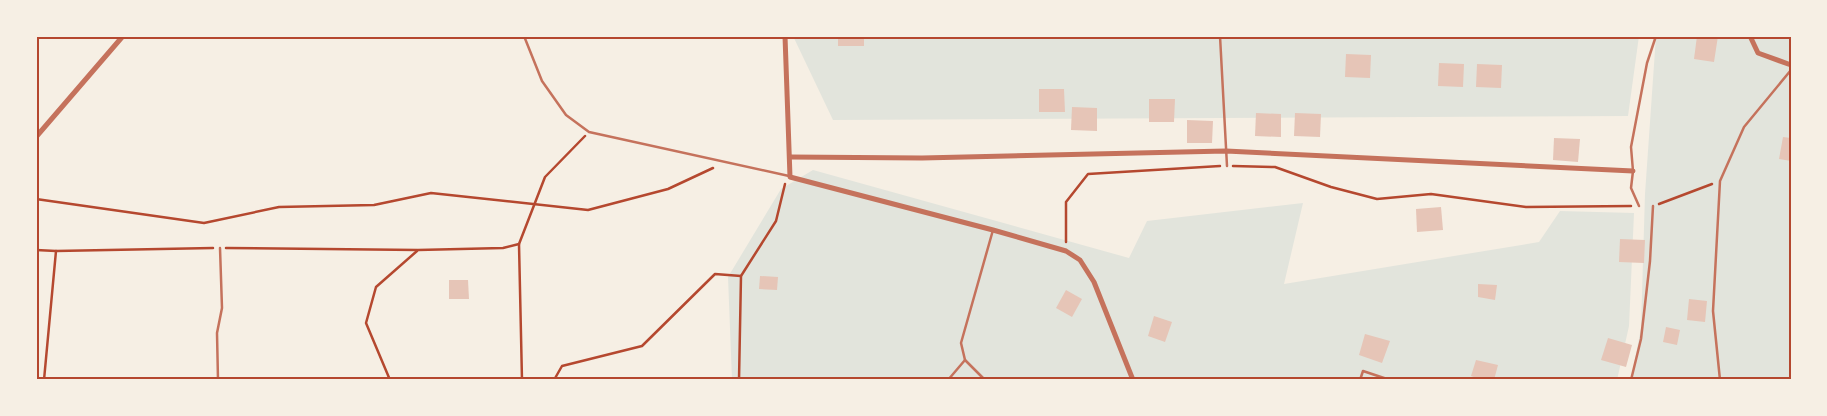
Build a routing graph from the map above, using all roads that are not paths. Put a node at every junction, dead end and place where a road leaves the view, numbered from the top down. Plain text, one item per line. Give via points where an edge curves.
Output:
1 (123, 36) edge
2 (524, 36) edge
3 (784, 36) edge
4 (1220, 36) edge
5 (1656, 36) edge
6 (1750, 36) edge
7 (1791, 65) edge
8 (1791, 70) edge
9 (36, 137) edge
10 (1226, 151) junction
11 (790, 156) junction
12 (1227, 166) road end
13 (1633, 171) junction
14 (790, 177) junction
15 (1639, 206) road end
16 (1653, 206) road end
17 (993, 230) junction
18 (220, 248) road end
19 (965, 360) junction
20 (218, 380) edge
21 (948, 380) edge
22 (985, 380) edge
23 (1133, 380) edge
24 (1360, 380) edge
25 (1390, 380) edge
26 (1631, 380) edge
27 (1720, 380) edge

1 - 9 street
2 - 14 lane via 542,82 566,115 589,132
3 - 11 street
4 - 10 lane
5 - 13 lane via 1647,63 1631,147
6 - 7 street via 1758,53
8 - 27 lane via 1744,127 1720,181 1713,311
10 - 11 street via 922,158
10 - 12 lane
10 - 13 street
11 - 14 street
13 - 15 lane via 1631,188
14 - 17 street
16 - 26 lane via 1641,339
17 - 19 lane via 961,343
17 - 23 street via 1066,251 1080,260 1094,282
18 - 20 lane via 222,308 217,333
19 - 21 lane
19 - 22 lane
24 - 25 lane via 1363,371

